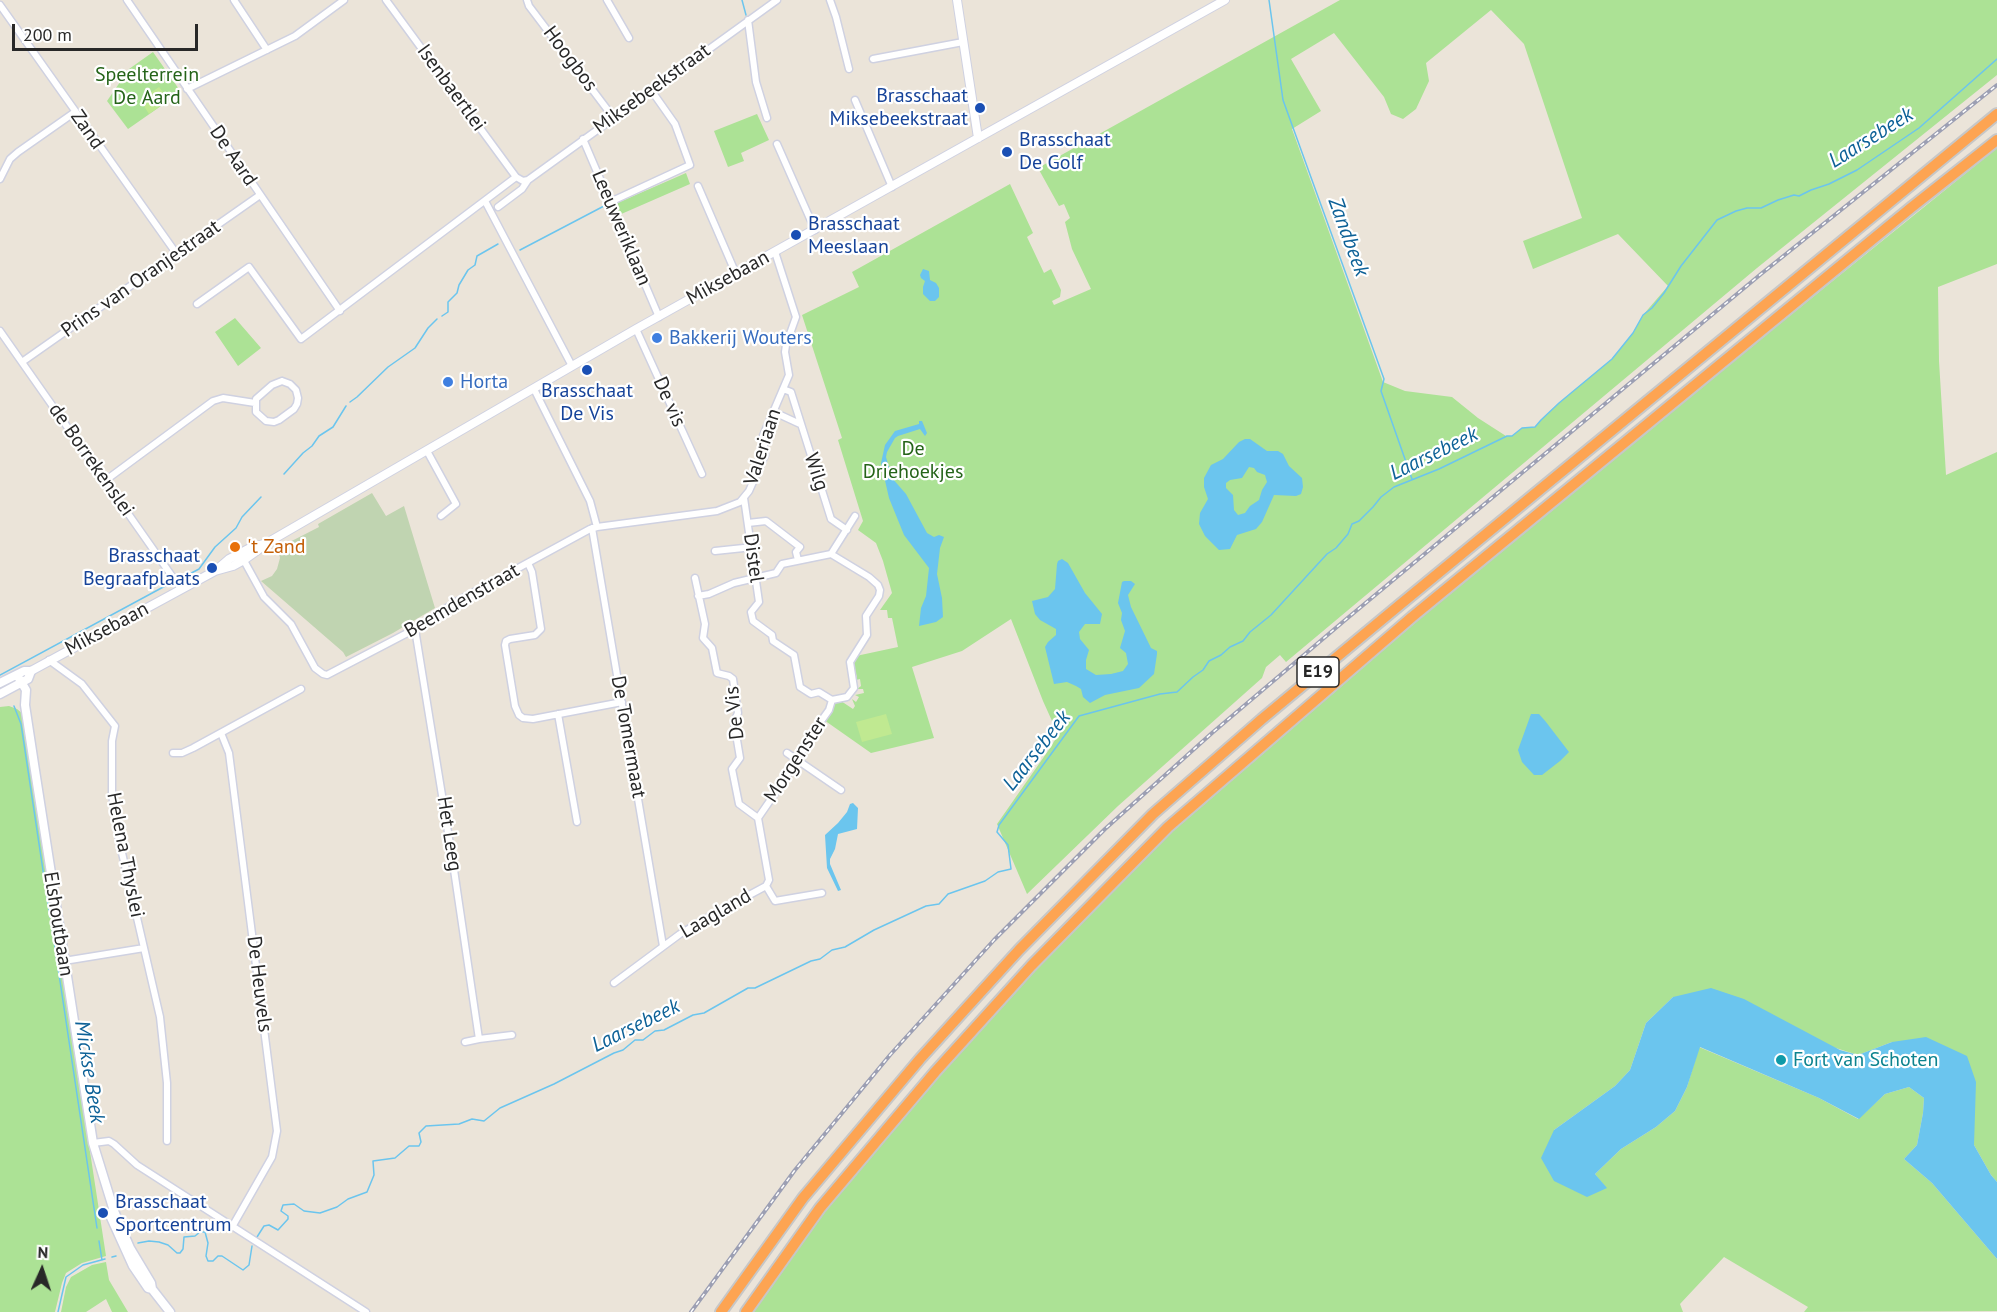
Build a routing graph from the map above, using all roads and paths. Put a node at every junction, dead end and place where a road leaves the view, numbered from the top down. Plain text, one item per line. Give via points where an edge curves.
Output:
1 (127, 0) edge
2 (234, 0) edge
3 (344, 0) edge
4 (386, 0) edge
5 (527, 0) edge
6 (606, 0) edge
7 (777, 0) edge
8 (830, 0) edge
9 (957, 0) edge
10 (1225, 0) edge
11 (0, 5) edge
12 (748, 20) junction
13 (629, 38) dead end
14 (963, 42) junction
15 (267, 50) junction
16 (873, 59) dead end
17 (849, 69) dead end
18 (187, 89) junction
19 (651, 90) junction
20 (855, 100) dead end
21 (75, 112) junction
22 (1997, 114) edge
23 (614, 117) junction
24 (767, 118) dead end
25 (978, 138) junction
26 (583, 139) junction
27 (1997, 140) edge
28 (777, 144) dead end
29 (3, 166) edge
30 (516, 177) junction
31 (0, 179) edge
32 (528, 180) junction
33 (698, 186) dead end
34 (892, 187) junction
35 (260, 195) junction
36 (484, 201) junction
37 (610, 202) junction
38 (498, 207) dead end
39 (814, 230) junction
40 (776, 252) junction
41 (176, 253) junction
42 (736, 274) junction
43 (197, 304) dead end
44 (340, 311) junction
45 (659, 317) junction
46 (636, 329) junction
47 (0, 331) edge
48 (22, 362) junction
49 (572, 366) junction
50 (534, 388) junction
51 (783, 389) junction
52 (255, 404) junction
53 (774, 412) junction
54 (801, 424) junction
55 (427, 450) junction
56 (702, 474) dead end
57 (106, 480) junction
58 (744, 498) junction
59 (441, 516) dead end
60 (855, 516) dead end
61 (748, 523) junction
62 (595, 527) junction
63 (847, 530) junction
64 (753, 547) junction
65 (716, 551) dead end
66 (831, 554) junction
67 (242, 557) junction
68 (798, 561) junction
69 (528, 563) junction
70 (695, 578) dead end
71 (757, 579) junction
72 (181, 590) junction
73 (698, 596) junction
74 (415, 629) junction
75 (49, 660) junction
76 (31, 671) joint
77 (16, 680) junction
78 (0, 683) edge
79 (301, 688) dead end
80 (0, 694) edge
81 (832, 700) junction
82 (622, 702) junction
83 (558, 714) junction
84 (221, 733) junction
85 (173, 753) dead end
86 (787, 753) dead end
87 (798, 760) junction
88 (841, 790) dead end
89 (758, 818) junction
90 (577, 822) dead end
91 (766, 886) junction
92 (822, 893) dead end
93 (663, 946) junction
94 (144, 948) junction
95 (64, 961) junction
96 (614, 983) dead end
97 (512, 1035) dead end
98 (479, 1039) junction
99 (465, 1042) dead end
100 (167, 1141) dead end
101 (93, 1143) junction
102 (232, 1227) junction
103 (170, 1312) edge
104 (366, 1312) edge
105 (721, 1312) edge
106 (746, 1312) edge

1 - 18 street, De Aard
2 - 15 street
3 - 15 street via 295,36
4 - 30 street, Isenbaertlei
5 - 23 street, Hoogbos
6 - 13 street
7 - 12 street, Miksebeekstraat
8 - 17 street
9 - 14 street
10 - 25 street, Miksebaan
11 - 21 street, Zand
12 - 19 street, Miksebeekstraat
12 - 24 street via 756,82
14 - 16 street
14 - 25 street
15 - 18 street
18 - 35 street, De Aard
19 - 23 street, Miksebeekstraat
19 - 37 street via 675,124 690,165
20 - 34 street
21 - 29 street
21 - 41 street, Zand
22 - 105 highway, E19 via 1428,580 1153,814 1019,950 920,1059 803,1198
23 - 26 street, Miksebeekstraat
25 - 34 street, Miksebaan
26 - 32 street, Miksebeekstraat
26 - 37 street, Leeuweriklaan
27 - 106 highway, E19 via 1448,588 1168,827 1031,966 935,1072 820,1208
28 - 39 street
29 - 31 street
30 - 32 street
30 - 36 street
32 - 38 street, Miksebeekstraat
33 - 42 street
34 - 39 street, Miksebaan
35 - 41 street, Prins van Oranjestraat
35 - 44 street, De Aard
36 - 44 street
36 - 49 street
37 - 45 street, Leeuweriklaan
39 - 40 street, Miksebaan
40 - 42 street, Miksebaan
40 - 51 street, Valeriaan via 796,317 786,345 789,375
41 - 48 street, Prins van Oranjestraat
42 - 45 street, Miksebaan
43 - 44 street via 249,267 302,339
45 - 46 street, Miksebaan
46 - 49 street, Miksebaan
46 - 56 street, De vis
47 - 48 street, de Borrekenslei
48 - 57 street, de Borrekenslei
49 - 50 street, Miksebaan
50 - 55 street, Miksebaan
50 - 62 street via 590,501
51 - 53 street, Valeriaan
51 - 54 street, Wilg via 791,392
52 - 52 street via 261,418 273,422 294,409 298,395 293,386 279,382 259,395
52 - 57 street via 224,398 213,401
53 - 54 street
53 - 58 street, Valeriaan via 763,436 765,455
54 - 63 street, Wilg via 831,519
55 - 59 street via 456,504
55 - 67 street, Miksebaan via 265,544 252,547
57 - 72 street, de Borrekenslei
58 - 61 street, Distel
58 - 62 street, Valeriaan via 717,510
60 - 63 street
61 - 64 street, Distel
61 - 68 street via 766,521 800,547 796,552
62 - 69 street, Beemdenstraat
62 - 82 street, De Tomermaat
63 - 66 street
64 - 65 street
64 - 71 street, Distel
66 - 68 street
66 - 81 street, Distel via 869,577 880,590 866,616 867,635 850,663 854,688 847,698
67 - 72 street, Miksebaan via 229,559
67 - 74 street, Beemdenstraat via 264,597 291,624 315,668 323,674
68 - 71 street via 782,564 776,573
69 - 74 street, Beemdenstraat
69 - 83 street via 541,629 535,635 510,639 504,645 515,706 519,715 527,719
70 - 73 street, De Vis
71 - 73 street
71 - 81 street, Distel via 759,602 751,612 753,621 794,655 800,687
72 - 75 street, Miksebaan
73 - 89 street, De Vis via 705,624 703,638 712,648 717,673 733,679 740,758 732,769 739,804
74 - 98 street, Het Leeg
75 - 76 street, Miksebaan
75 - 94 street, Helena Thyslei via 82,684 115,726 112,795
76 - 77 main road, Miksebaan
77 - 78 main road, Miksebaan
77 - 80 main road, Miksebaan
77 - 95 main road, Elshoutbaan via 25,705
79 - 84 street
81 - 87 street, Morgenster
82 - 83 street
82 - 93 street, De Tomermaat
83 - 90 street
84 - 85 street via 183,753
84 - 102 street, De Heuvels via 229,753 277,1131 272,1157
86 - 87 street
87 - 88 street
87 - 89 street, Morgenster
89 - 91 street via 769,880
91 - 92 street, Laagland via 775,901
91 - 93 street, Laagland
93 - 96 street, Laagland
94 - 95 street
94 - 100 street, Helena Thyslei via 160,1017 167,1083
95 - 101 main road, Elshoutbaan
97 - 98 street
98 - 99 street
101 - 102 street via 114,1144 137,1164
101 - 103 main road, Elshoutbaan via 96,1172 116,1231 133,1266
102 - 104 street

